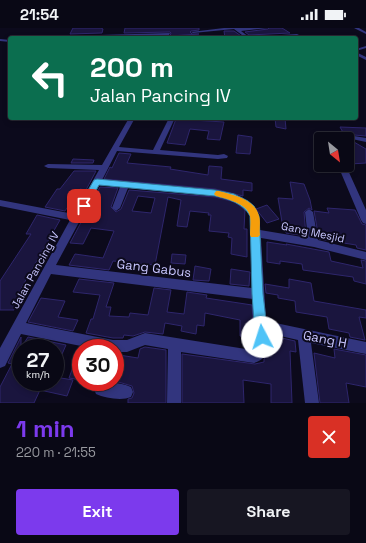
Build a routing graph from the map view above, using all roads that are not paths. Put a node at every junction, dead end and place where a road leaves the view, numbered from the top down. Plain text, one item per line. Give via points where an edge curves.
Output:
1 (165, 28) edge
2 (266, 28) edge
3 (356, 28) edge
4 (248, 29) edge
5 (237, 30) junction
6 (193, 32) dead end
7 (366, 33) edge
8 (297, 35) dead end
9 (169, 36) edge
10 (245, 36) edge
11 (281, 36) edge
12 (131, 120) edge
13 (171, 120) edge
14 (354, 138) dead end
15 (366, 140) edge
16 (115, 149) junction
17 (155, 153) junction
18 (224, 156) dead end
19 (48, 166) dead end
20 (104, 168) junction
21 (346, 172) edge
22 (97, 182) junction
23 (125, 184) junction
24 (0, 203) edge
25 (116, 208) dead end
26 (309, 212) dead end
27 (77, 218) junction
28 (366, 220) edge
29 (255, 233) junction
30 (314, 243) junction
31 (366, 256) edge
32 (48, 269) junction
33 (258, 294) junction
34 (261, 326) junction
35 (17, 327) junction
36 (304, 335) junction
37 (75, 339) edge
38 (175, 344) junction
39 (124, 346) edge
40 (366, 348) edge
41 (0, 361) edge
42 (118, 391) edge
43 (126, 392) dead end
44 (174, 403) edge
45 (312, 403) edge

1 - 9 street
2 - 4 street
3 - 7 street
4 - 5 street
5 - 6 street via 235,28
5 - 10 street
8 - 11 street
12 - 16 street, Jalan Pancing IV
13 - 17 street
14 - 15 street
16 - 17 street
16 - 20 street, Jalan Pancing IV
17 - 18 street
19 - 20 street
20 - 22 street, Jalan Pancing IV
21 - 28 street
22 - 23 street
22 - 27 street, Jalan Pancing IV
23 - 25 street
23 - 29 street via 215,193 235,198 245,203 253,212
24 - 27 street
26 - 30 street
27 - 32 street, Jalan Pancing IV
29 - 30 street, Gang Mesjid
29 - 33 street
30 - 31 street, Gang Mesjid
32 - 33 street, Gang Gabus
32 - 35 street, Jalan Pancing IV
33 - 34 street
34 - 36 street, Gang H
34 - 38 street via 262,348 258,356
35 - 37 street
35 - 41 street, Jalan Pancing IV
36 - 40 street, Gang H
36 - 45 street
38 - 39 street via 145,339
38 - 44 street
42 - 43 street

